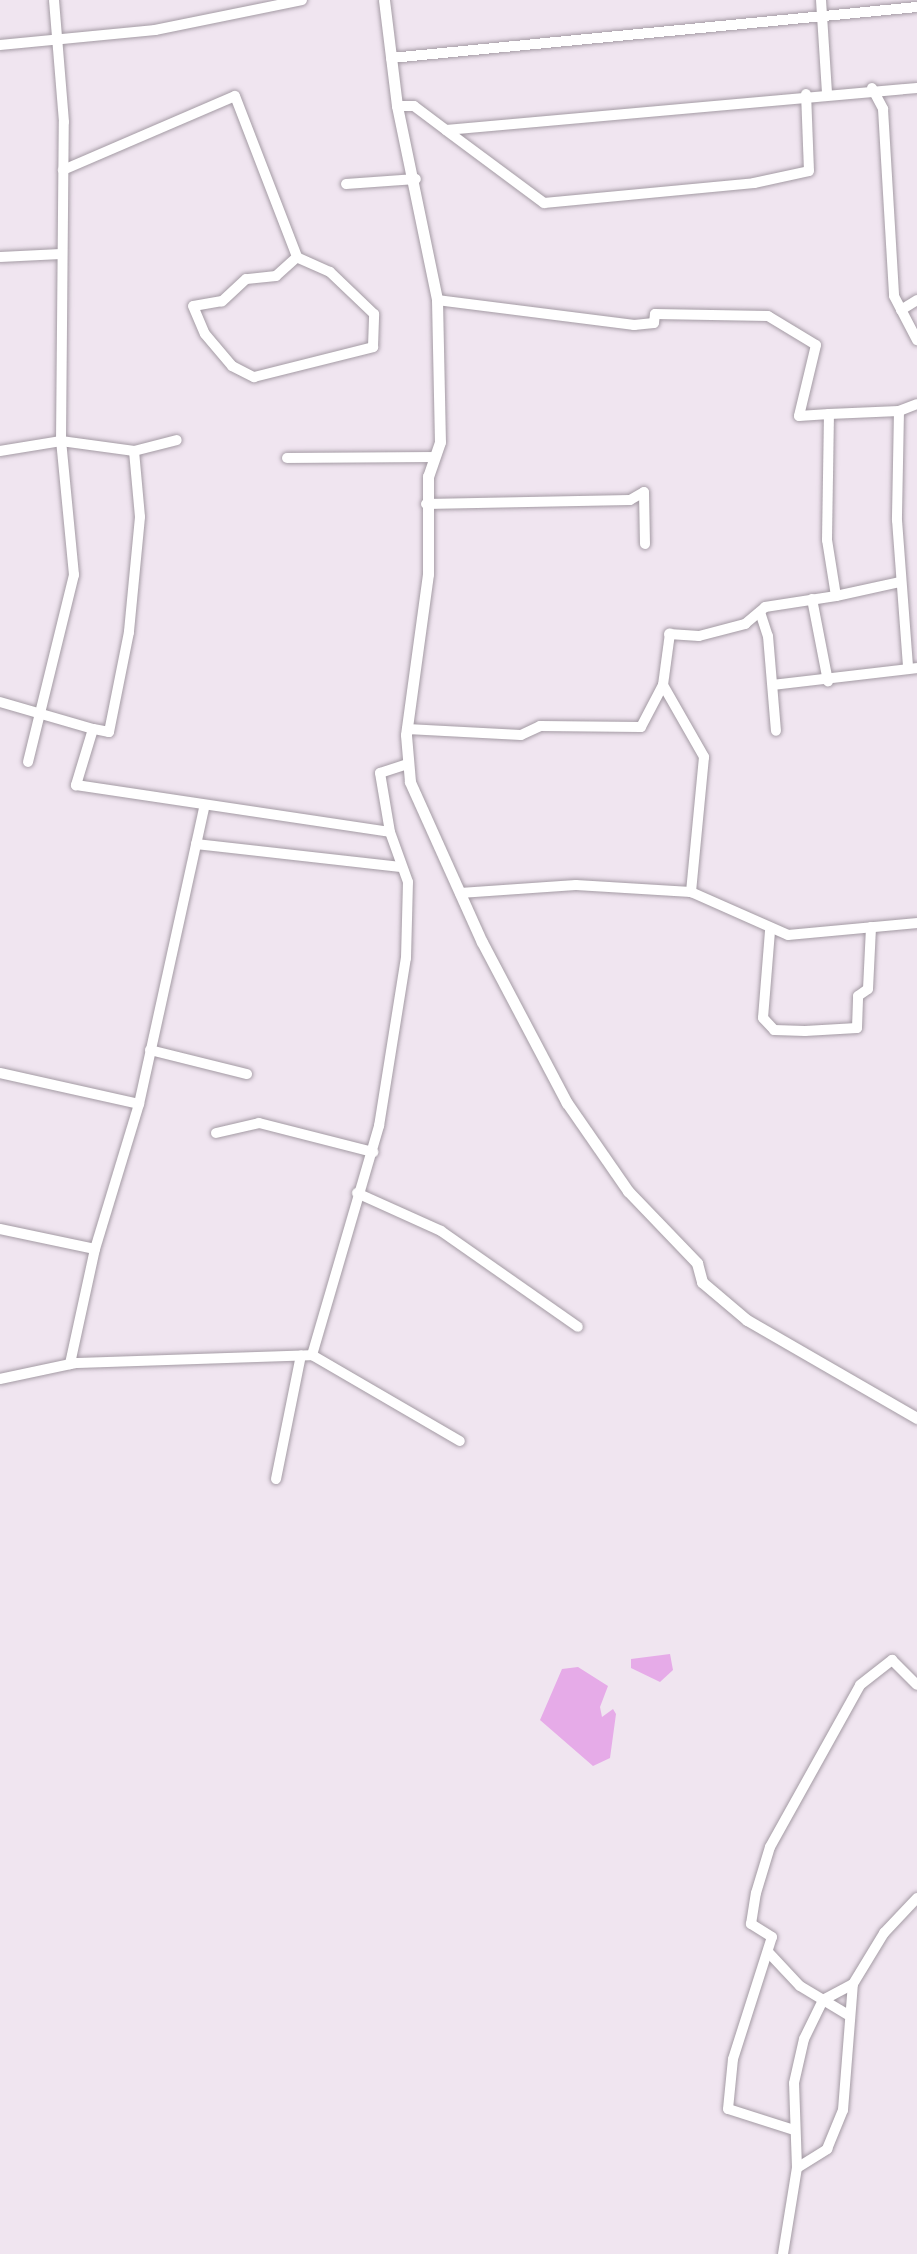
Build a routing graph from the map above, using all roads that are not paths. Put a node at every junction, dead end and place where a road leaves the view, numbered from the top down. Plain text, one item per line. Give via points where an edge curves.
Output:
1 (54, 0) edge
2 (302, 0) edge
3 (384, 0) edge
4 (821, 6) edge
5 (917, 7) edge
6 (59, 39) junction
7 (0, 45) edge
8 (391, 58) junction
9 (872, 88) junction
10 (917, 88) edge
11 (827, 92) junction
12 (806, 94) junction
13 (398, 106) junction
14 (446, 130) junction
15 (63, 170) junction
16 (417, 179) junction
17 (346, 184) dead end
18 (60, 254) junction
19 (0, 257) edge
20 (297, 258) junction
21 (438, 300) junction
22 (917, 300) edge
23 (901, 310) junction
24 (917, 340) edge
25 (917, 404) edge
26 (899, 411) junction
27 (829, 414) junction
28 (177, 440) dead end
29 (61, 441) junction
30 (134, 450) junction
31 (0, 452) edge
32 (431, 457) junction
33 (288, 458) dead end
34 (426, 504) junction
35 (645, 544) dead end
36 (900, 582) junction
37 (836, 596) junction
38 (812, 600) junction
39 (760, 612) junction
40 (912, 668) edge
41 (828, 681) junction
42 (773, 685) junction
43 (663, 686) junction
44 (0, 702) edge
45 (41, 713) junction
46 (93, 729) junction
47 (406, 729) junction
48 (776, 731) dead end
49 (28, 762) dead end
50 (408, 764) junction
51 (204, 808) junction
52 (390, 832) junction
53 (196, 844) junction
54 (401, 867) junction
55 (460, 892) junction
56 (691, 892) junction
57 (917, 922) edge
58 (871, 927) junction
59 (770, 931) junction
60 (150, 1050) junction
61 (0, 1073) edge
62 (247, 1074) dead end
63 (138, 1104) junction
64 (216, 1133) dead end
65 (373, 1152) junction
66 (357, 1193) junction
67 (0, 1229) edge
68 (95, 1248) junction
69 (578, 1327) dead end
70 (306, 1355) junction
71 (70, 1364) junction
72 (0, 1379) edge
73 (917, 1418) edge
74 (460, 1442) dead end
75 (276, 1480) dead end
76 (917, 1685) edge
77 (917, 1898) edge
78 (768, 1953) junction
79 (853, 1984) junction
80 (823, 2000) junction
81 (850, 2016) junction
82 (794, 2130) junction
83 (797, 2168) junction
84 (783, 2254) edge

1 - 6 street
2 - 6 street via 155,30
3 - 8 street
4 - 5 street
4 - 8 street
4 - 11 street
6 - 7 street
6 - 15 street
8 - 13 street
9 - 10 street
9 - 11 street
9 - 23 street via 882,109 884,220
11 - 12 street
12 - 14 street
12 - 14 street via 809,172 544,203
13 - 14 street via 414,106
13 - 16 street
15 - 18 street
15 - 20 street via 235,96
16 - 17 street
16 - 21 street
18 - 19 street
18 - 29 street
20 - 20 street via 330,272 374,314 373,347 254,377 232,366 204,334 192,306 222,301 246,279 276,276
21 - 27 street via 634,324 654,324 656,314 768,316 816,345 799,416
21 - 32 street via 440,442
22 - 23 street
23 - 24 street
25 - 26 street
26 - 27 street
26 - 36 street
27 - 37 street via 827,540
28 - 30 street
29 - 30 street
29 - 31 street
29 - 45 street via 74,574
30 - 46 street via 139,548 129,632 109,732
32 - 33 street
32 - 34 street
34 - 35 street via 630,500 644,492
34 - 47 street via 428,574
36 - 37 street
36 - 40 street
37 - 38 street
38 - 39 street
38 - 41 street
39 - 42 street
39 - 43 street via 745,624 699,636 672,631
40 - 41 street
41 - 42 street
42 - 48 street
43 - 47 street via 642,727 540,726 521,735
43 - 56 street via 704,756
44 - 45 street
45 - 46 street
45 - 49 street
46 - 51 street via 76,785
47 - 50 street
50 - 52 street via 380,773
50 - 55 street
51 - 52 street
51 - 53 street
52 - 54 street
53 - 54 street
53 - 60 street
54 - 65 street via 408,882 406,958
55 - 56 street via 576,885
55 - 73 street via 568,1102 628,1191 697,1263 702,1282 746,1320
56 - 59 street
57 - 58 street
58 - 59 street via 827,934
58 - 59 street via 868,989 858,996 857,1028 774,1030 763,1018
60 - 62 street
60 - 63 street
61 - 63 street
63 - 68 street
64 - 65 street via 259,1123
65 - 66 street
66 - 69 street via 441,1231
66 - 70 street
67 - 68 street
68 - 71 street
70 - 71 street
70 - 74 street
70 - 75 street
71 - 72 street
76 - 78 street via 892,1660 860,1685 770,1848 751,1924 772,1937
77 - 79 street via 884,1933
78 - 80 street
78 - 82 street via 733,2059 728,2109
79 - 80 street
79 - 81 street
80 - 81 street
80 - 82 street via 800,2054
81 - 83 street via 843,2110 827,2150
82 - 83 street
83 - 84 street

